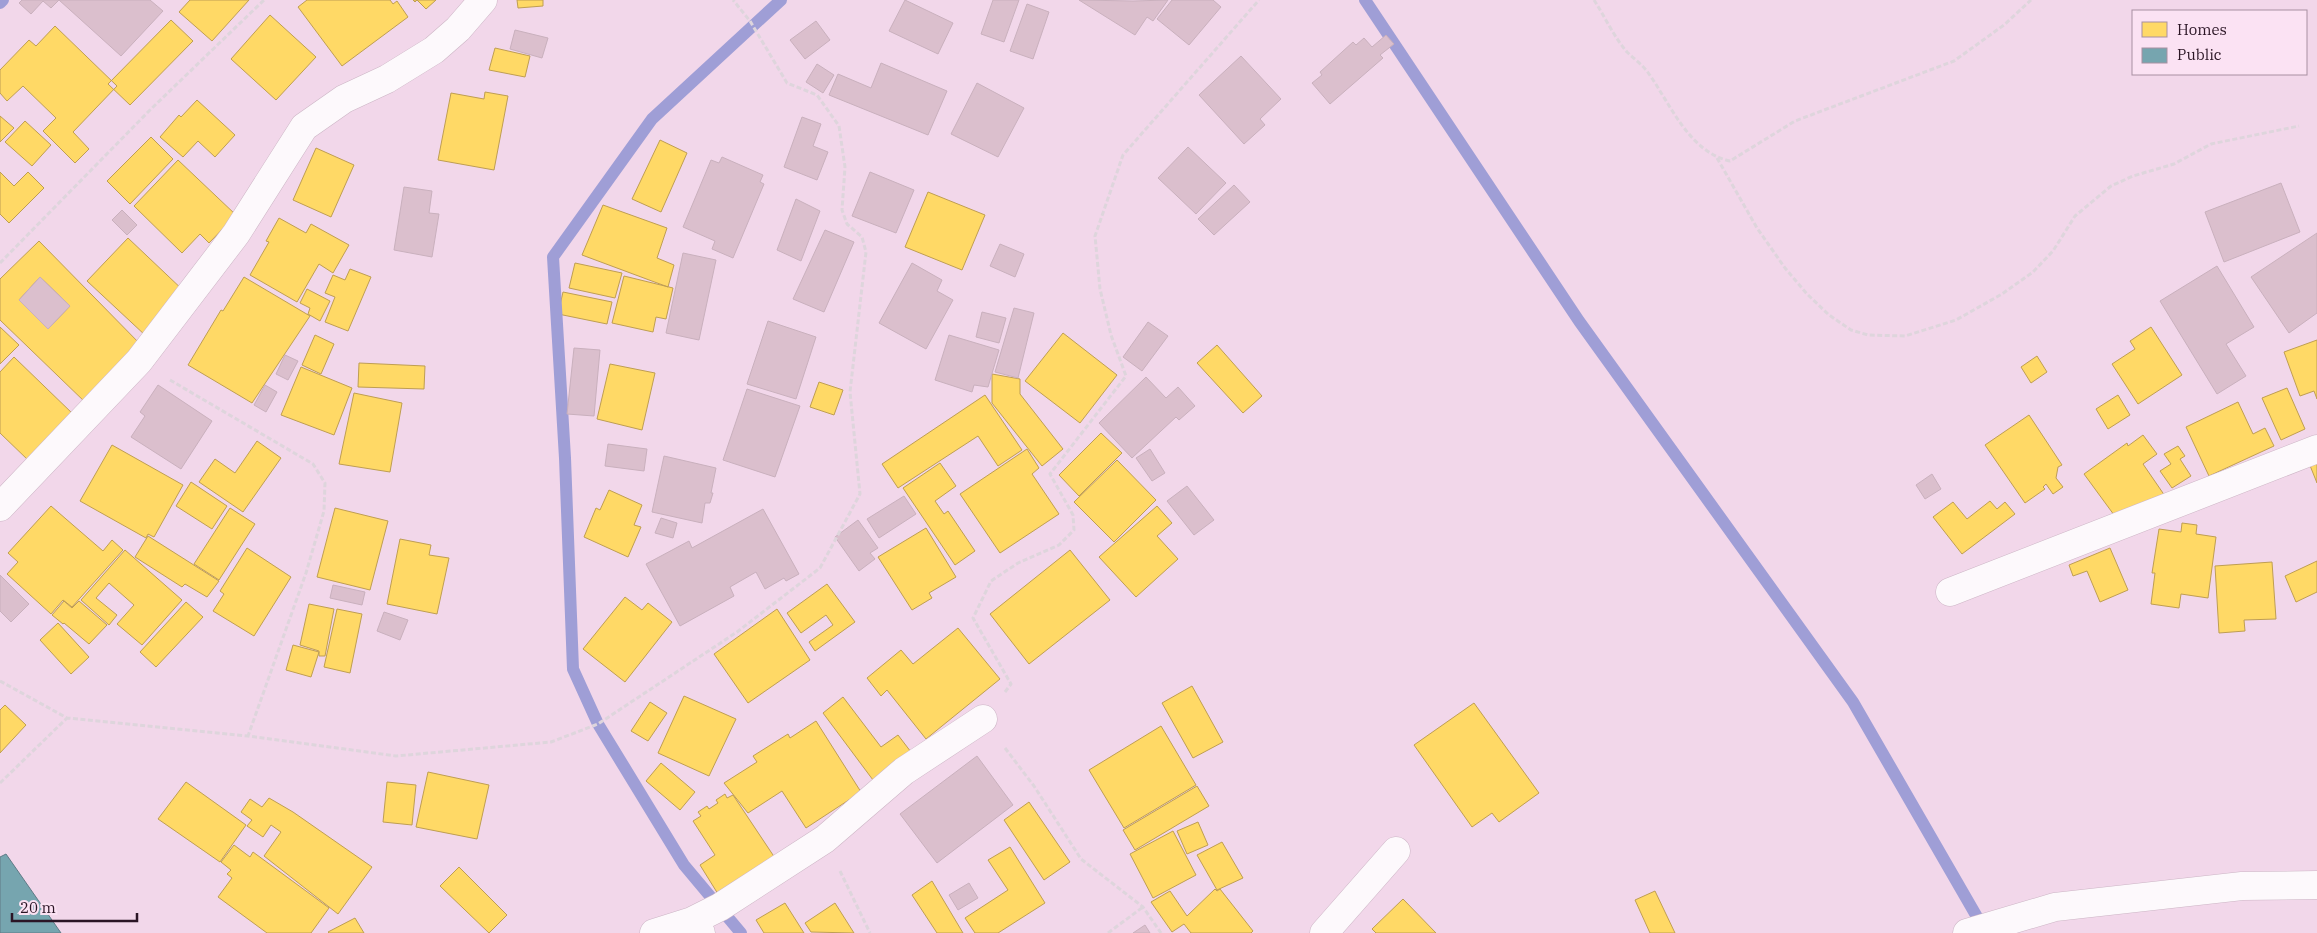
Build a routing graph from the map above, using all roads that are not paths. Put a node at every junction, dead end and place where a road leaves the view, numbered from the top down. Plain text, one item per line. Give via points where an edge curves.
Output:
1 (483, 0) edge
2 (2317, 449) edge
3 (0, 507) edge
4 (1950, 592) dead end
5 (983, 719) road end
6 (1396, 851) dead end
7 (2317, 885) edge
8 (696, 927) edge
9 (654, 933) edge
10 (1324, 933) edge
11 (1967, 933) edge

1 - 3 street via 434,50 387,79 344,99 304,127 236,234 140,361
2 - 4 street
5 - 8 street via 904,771 825,839 720,907
6 - 10 street
7 - 11 street via 2242,886 2054,907
8 - 9 street

